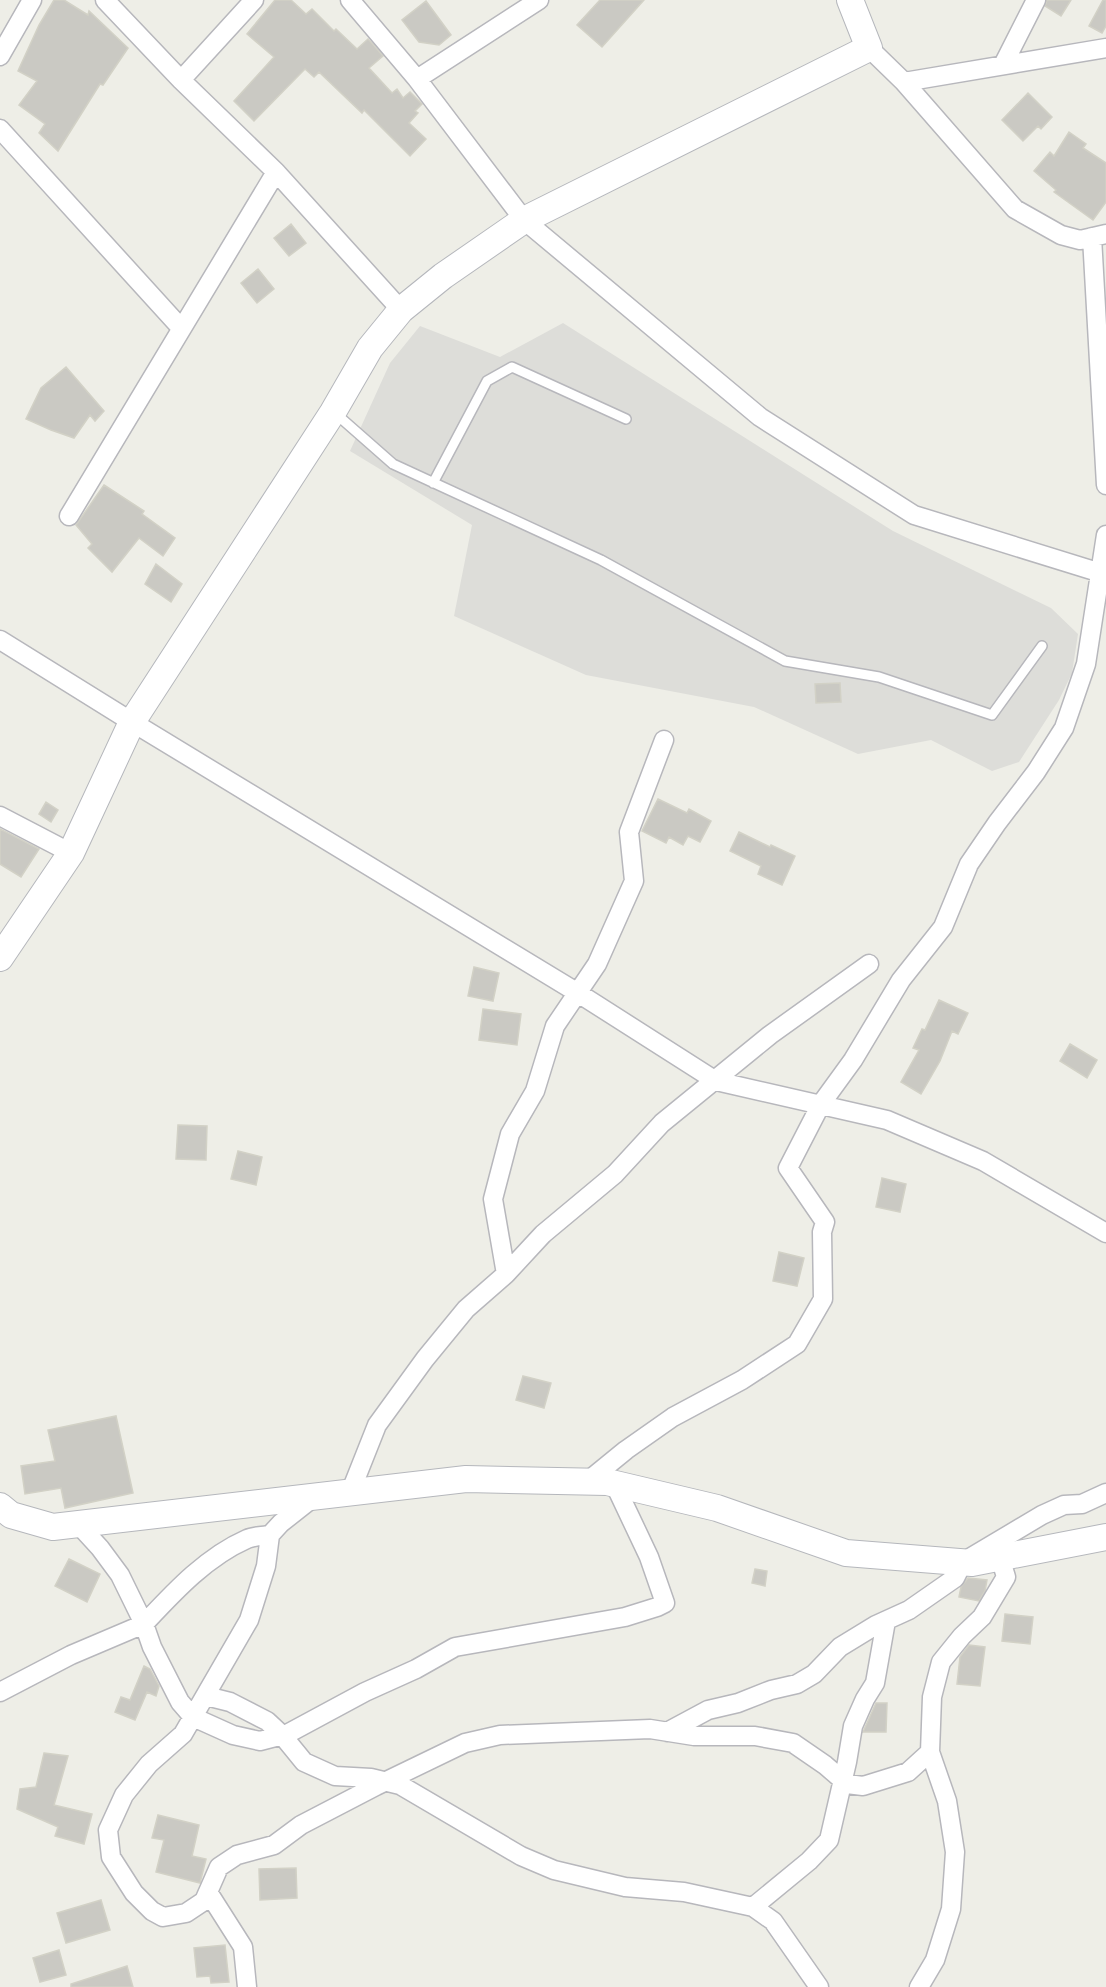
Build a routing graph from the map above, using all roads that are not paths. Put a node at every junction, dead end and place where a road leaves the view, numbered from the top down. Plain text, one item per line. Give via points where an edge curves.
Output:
1 (32, 0) edge
2 (105, 0) edge
3 (254, 0) edge
4 (350, 0) edge
5 (538, 0) edge
6 (850, 0) edge
7 (1036, 0) edge
8 (869, 48) junction
9 (1106, 48) edge
10 (0, 56) edge
11 (1003, 65) junction
12 (417, 79) junction
13 (181, 80) junction
14 (904, 82) junction
15 (0, 129) edge
16 (276, 172) junction
17 (524, 220) junction
18 (1099, 236) edge
19 (401, 310) junction
20 (1101, 315) edge
21 (181, 328) junction
22 (333, 412) junction
23 (626, 419) dead end
24 (433, 483) junction
25 (1106, 484) edge
26 (69, 516) dead end
27 (1106, 535) edge
28 (1103, 575) edge
29 (0, 640) edge
30 (1042, 646) dead end
31 (132, 722) junction
32 (664, 740) dead end
33 (0, 816) edge
34 (71, 853) junction
35 (0, 958) edge
36 (869, 964) dead end
37 (578, 993) junction
38 (716, 1081) junction
39 (821, 1104) junction
40 (1106, 1233) edge
41 (506, 1274) junction
42 (588, 1481) junction
43 (614, 1483) junction
44 (1106, 1492) edge
45 (350, 1493) junction
46 (315, 1497) junction
47 (0, 1506) edge
48 (78, 1524) junction
49 (270, 1534) junction
50 (1106, 1537) edge
51 (1000, 1557) junction
52 (963, 1562) junction
53 (886, 1621) junction
54 (144, 1624) junction
55 (0, 1692) edge
56 (206, 1696) junction
57 (193, 1717) junction
58 (667, 1732) junction
59 (282, 1735) junction
60 (930, 1752) junction
61 (843, 1780) junction
62 (385, 1781) junction
63 (208, 1892) junction
64 (753, 1907) junction
65 (247, 1987) edge
66 (819, 1987) edge
67 (919, 1987) edge

1 - 10 street
2 - 13 street
3 - 13 street
4 - 12 street
5 - 12 street
6 - 8 street
7 - 11 street
8 - 14 street
8 - 17 street
9 - 11 street
11 - 14 street
12 - 17 street
13 - 16 street
14 - 18 street via 1015,209 1061,235 1080,240
15 - 21 street
16 - 19 street
16 - 21 street
17 - 19 street
17 - 28 street via 760,417 914,515
18 - 20 street
19 - 22 street via 370,348
20 - 25 street
21 - 26 street
22 - 24 lane via 393,464
22 - 31 street
23 - 24 lane via 512,367 487,381
24 - 30 lane via 601,560 784,661 879,677 992,715
27 - 28 street
28 - 39 street via 1086,664 1064,728 969,864 943,927 901,980 853,1060
29 - 31 street
31 - 34 street
31 - 37 street
32 - 37 street via 629,832 634,881 597,964
33 - 34 street
34 - 35 street
36 - 38 street via 770,1035
37 - 38 street
37 - 41 street via 555,1026 535,1091 510,1134 493,1199
38 - 39 street
38 - 41 street via 662,1123 615,1174 543,1234
39 - 40 street via 887,1120 982,1161
39 - 42 street via 788,1168 825,1222 823,1299 796,1344 742,1380 673,1417
41 - 45 street via 466,1310 377,1425
42 - 43 street
42 - 45 street via 466,1479
43 - 52 street via 717,1508 846,1553
43 - 59 street via 649,1557 664,1603 625,1617 454,1647
44 - 52 street via 1082,1504 1064,1505 1042,1515
45 - 46 street
46 - 48 street
46 - 49 street
47 - 48 street via 11,1515 53,1527
48 - 54 street via 120,1575
49 - 54 street via 248,1539 224,1553 189,1578
49 - 56 street via 266,1566 249,1620
50 - 51 street
51 - 52 street
51 - 60 street via 1005,1577 982,1617 941,1662 932,1697
52 - 53 street via 955,1578
53 - 58 street via 840,1647 797,1684 708,1710
53 - 61 street via 875,1683 853,1726
54 - 55 street via 71,1655
54 - 57 street via 180,1702
56 - 57 street
56 - 59 street via 230,1701 267,1721
57 - 59 street via 233,1735 260,1741
57 - 63 street via 183,1734 149,1764 124,1795 108,1830 111,1857 134,1893 152,1911 163,1917 186,1913 204,1901
58 - 61 street via 755,1736 793,1743
58 - 62 street via 650,1729 500,1735 465,1743
59 - 62 street via 304,1762 335,1776
60 - 61 street via 908,1772 885,1781 863,1786
60 - 67 street via 947,1801 955,1852 951,1909 935,1960
61 - 64 street via 829,1840
62 - 63 street via 301,1825 274,1845 237,1856 219,1867
62 - 64 street via 400,1785 521,1856 554,1870 625,1887 684,1892
63 - 65 street via 243,1947
64 - 66 street via 773,1921

